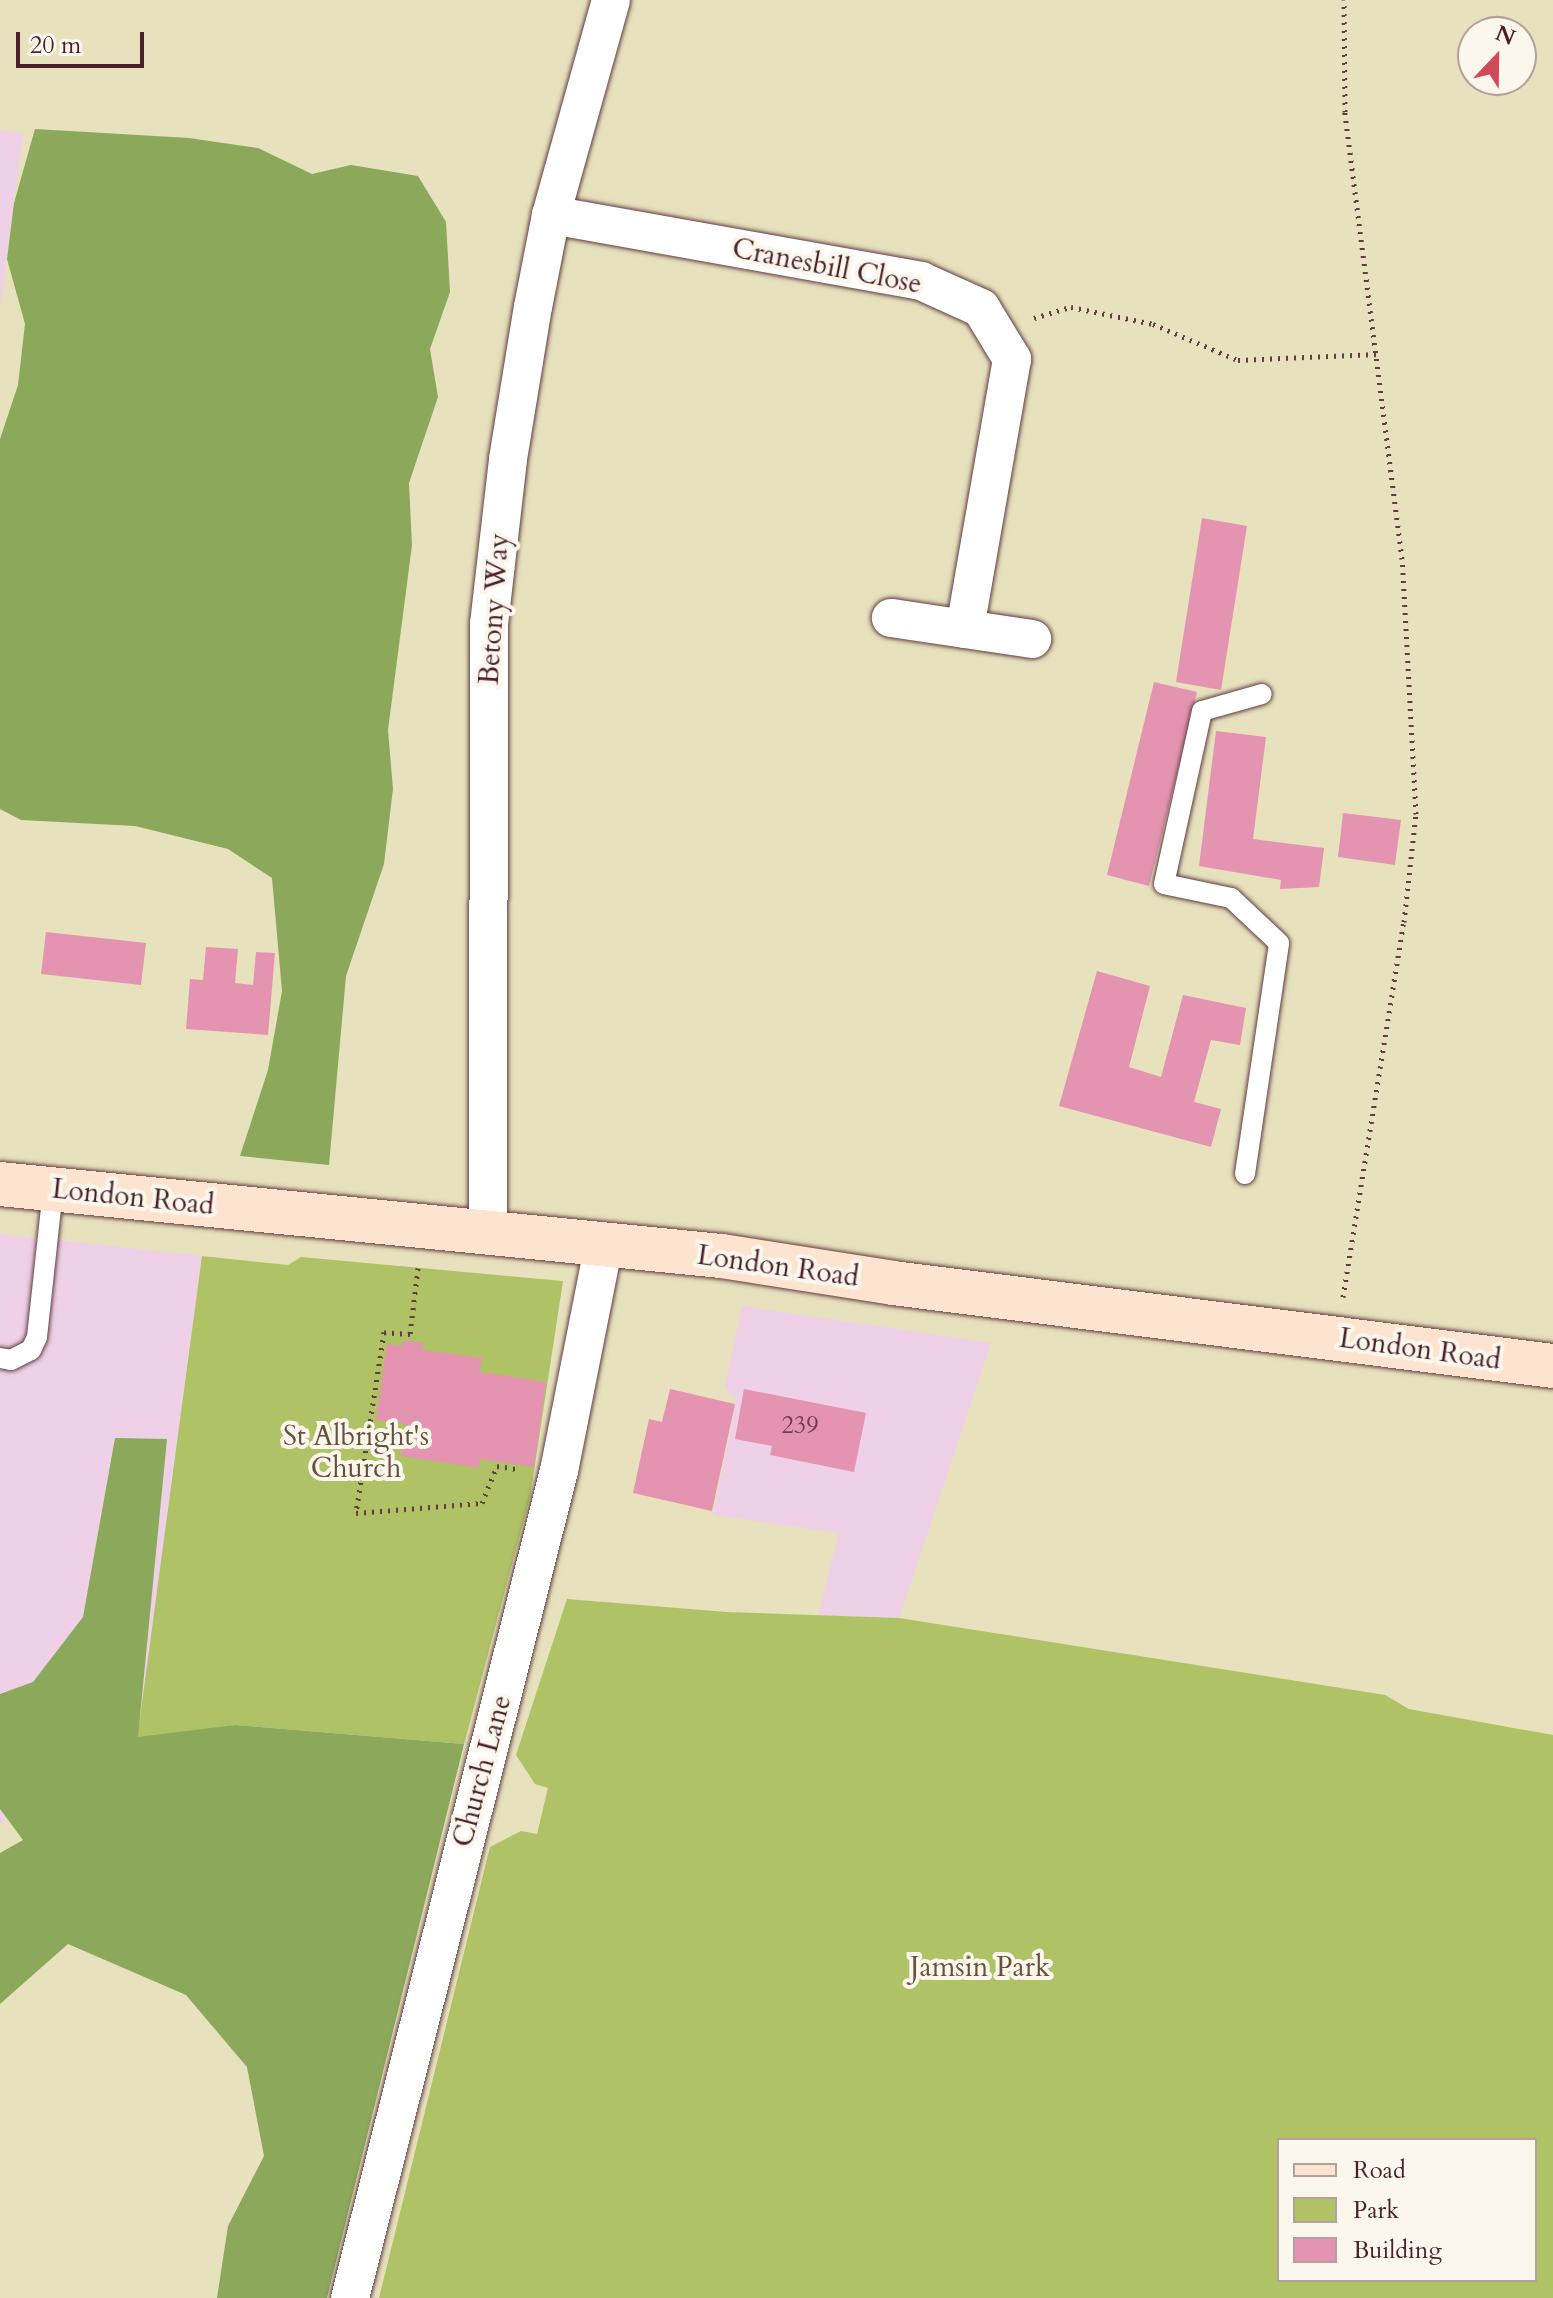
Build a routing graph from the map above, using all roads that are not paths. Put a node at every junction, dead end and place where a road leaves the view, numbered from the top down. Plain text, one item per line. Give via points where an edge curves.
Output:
1 (611, 0) edge
2 (551, 215) junction
3 (891, 618) dead end
4 (965, 629) junction
5 (1032, 639) dead end
6 (1262, 694) dead end
7 (1245, 1174) dead end
8 (0, 1184) edge
9 (53, 1189) junction
10 (488, 1231) junction
11 (604, 1243) junction
12 (0, 1358) edge
13 (1553, 1366) edge
14 (350, 2298) edge

1 - 2 street, Betony Way
2 - 4 street, Cranesbill Close via 921,281 981,308 1012,359
2 - 10 street, Betony Way via 508,459 489,624
3 - 4 street
4 - 5 street
6 - 7 lane via 1202,711 1164,884 1231,898 1279,943
8 - 9 main road, London Road
9 - 10 main road, London Road
9 - 12 lane via 37,1337 31,1350 11,1360
10 - 11 main road, London Road
11 - 13 main road, London Road
11 - 14 street, Church Lane via 559,1471

